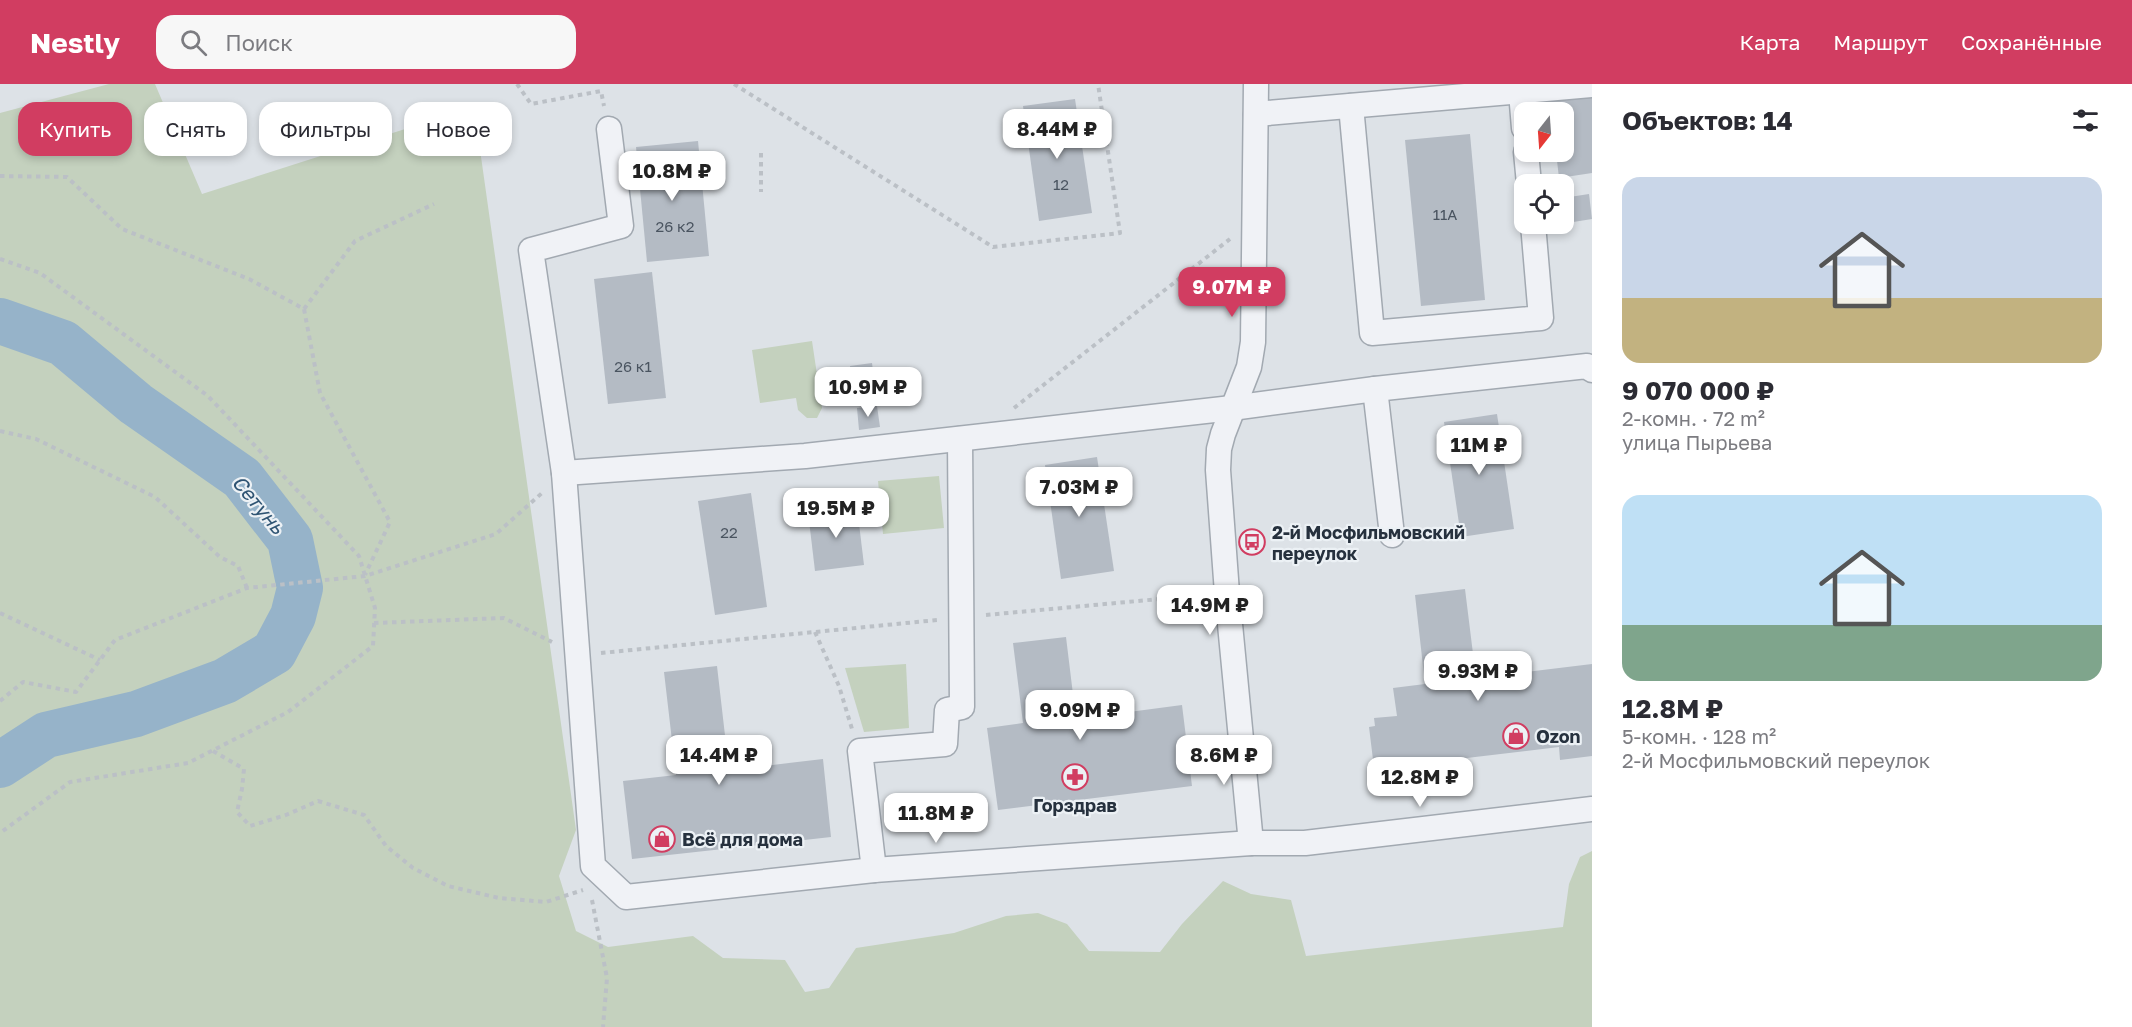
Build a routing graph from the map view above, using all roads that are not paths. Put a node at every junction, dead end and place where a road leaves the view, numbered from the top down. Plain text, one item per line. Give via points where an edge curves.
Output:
1 (1256, 84) edge
2 (1592, 85) edge
3 (1521, 92) junction
4 (1522, 102) edge
5 (1351, 106) junction
6 (1256, 114) junction
7 (609, 129) road end
8 (1534, 234) edge
9 (1592, 370) edge
10 (1375, 388) junction
11 (1232, 408) junction
12 (960, 439) junction
13 (564, 473) junction
14 (1392, 535) dead end
15 (1592, 809) edge
16 (1251, 843) junction
17 (874, 870) junction

1 - 6 street
2 - 3 street
3 - 4 street
3 - 5 street
5 - 6 street
5 - 8 street via 1372,333 1541,318
6 - 11 street via 1253,342 1249,367
7 - 13 street via 621,226 531,250
9 - 10 street via 1587,366
10 - 11 street
10 - 14 street
11 - 12 street
11 - 16 street via 1219,449 1218,470
12 - 13 street via 805,456
12 - 17 street via 962,707 947,710 945,744 860,751
13 - 17 street via 591,877 626,897
15 - 16 street via 1305,843
16 - 17 street

